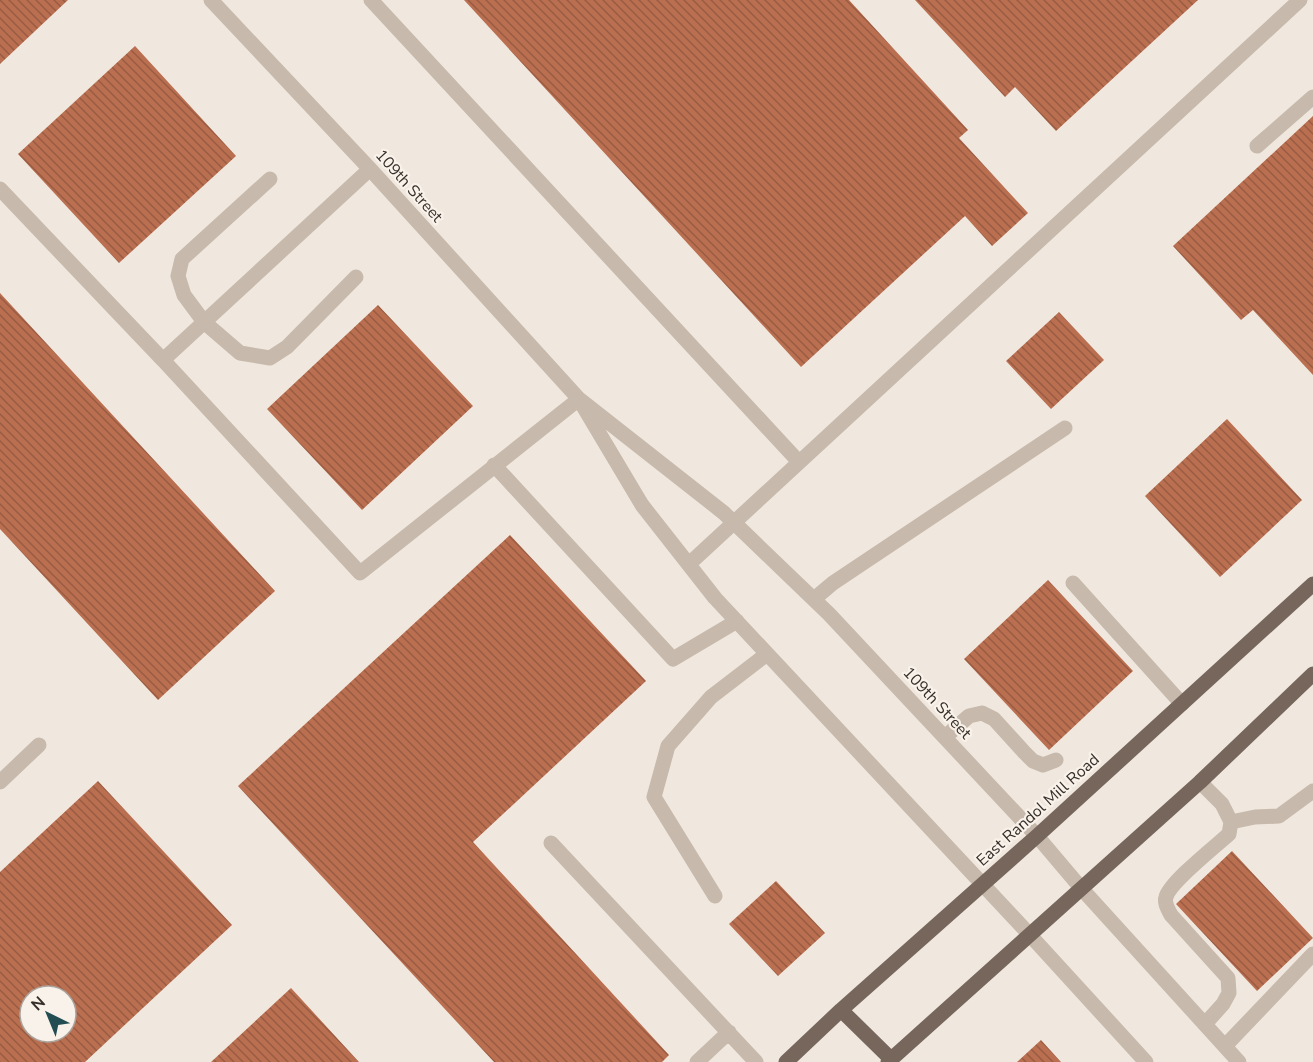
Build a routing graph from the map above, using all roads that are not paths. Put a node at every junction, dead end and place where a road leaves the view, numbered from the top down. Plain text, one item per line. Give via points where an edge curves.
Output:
1 (211, 0) edge
2 (372, 0) edge
3 (1300, 0) edge
4 (1313, 97) edge
5 (1257, 146) dead end
6 (370, 169) junction
7 (270, 179) dead end
8 (0, 189) edge
9 (356, 278) dead end
10 (204, 322) junction
11 (163, 360) junction
12 (579, 399) junction
13 (1065, 428) dead end
14 (799, 462) junction
15 (494, 465) junction
16 (734, 522) junction
17 (689, 564) junction
18 (1073, 583) dead end
19 (1313, 584) edge
20 (813, 599) junction
21 (737, 621) junction
22 (767, 654) junction
23 (1313, 674) edge
24 (1182, 704) junction
25 (945, 737) junction
26 (39, 745) dead end
27 (1056, 760) dead end
28 (0, 782) edge
29 (1200, 782) junction
30 (1313, 790) edge
31 (1232, 822) junction
32 (1037, 836) junction
33 (551, 843) dead end
34 (982, 884) junction
35 (1081, 888) junction
36 (715, 896) dead end
37 (1029, 934) junction
38 (1313, 954) edge
39 (841, 1010) junction
40 (1205, 1024) junction
41 (729, 1032) junction
42 (1225, 1046) junction
43 (890, 1061) edge
44 (697, 1062) edge
45 (756, 1062) edge
46 (786, 1062) edge
47 (1146, 1062) edge
48 (1239, 1062) edge

1 - 6 street, 109th Street
2 - 14 street
3 - 14 street
4 - 5 street
6 - 10 street
6 - 12 street, 109th Street
7 - 10 street via 182,259 178,276 184,295
8 - 11 street
9 - 10 street via 287,347 270,358 240,353
10 - 11 street
11 - 15 street via 360,573
12 - 15 street
12 - 16 street, 109th Street
12 - 17 street, 109th Street via 642,505
13 - 20 street
14 - 16 street
15 - 21 street via 673,659
16 - 17 street
16 - 20 street, 109th Street
17 - 21 street, 109th Street
18 - 24 street
19 - 24 main road, East Randol Mill Road
20 - 25 street, 109th Street
21 - 22 street, 109th Street
22 - 34 street, 109th Street
22 - 36 street via 711,697 668,746 654,797
23 - 29 main road
24 - 32 main road, East Randol Mill Road
25 - 27 street via 969,717 982,713 994,719 1033,761 1042,765
25 - 32 street, 109th Street
26 - 28 street
29 - 31 street via 1222,804
29 - 35 main road
30 - 31 street via 1279,816
31 - 40 street via 1229,834 1172,886 1166,898 1171,915 1228,978 1229,993
32 - 34 main road, East Randol Mill Road
32 - 35 street, 109th Street
33 - 41 street
34 - 37 street, 109th Street
34 - 39 main road, East Randol Mill Road
35 - 37 main road
35 - 40 street, 109th Street
37 - 43 main road
37 - 47 street, 109th Street
38 - 42 street
39 - 43 main road
39 - 46 main road, East Randol Mill Road
40 - 42 street, 109th Street
41 - 44 street
41 - 45 street
42 - 48 street, 109th Street

